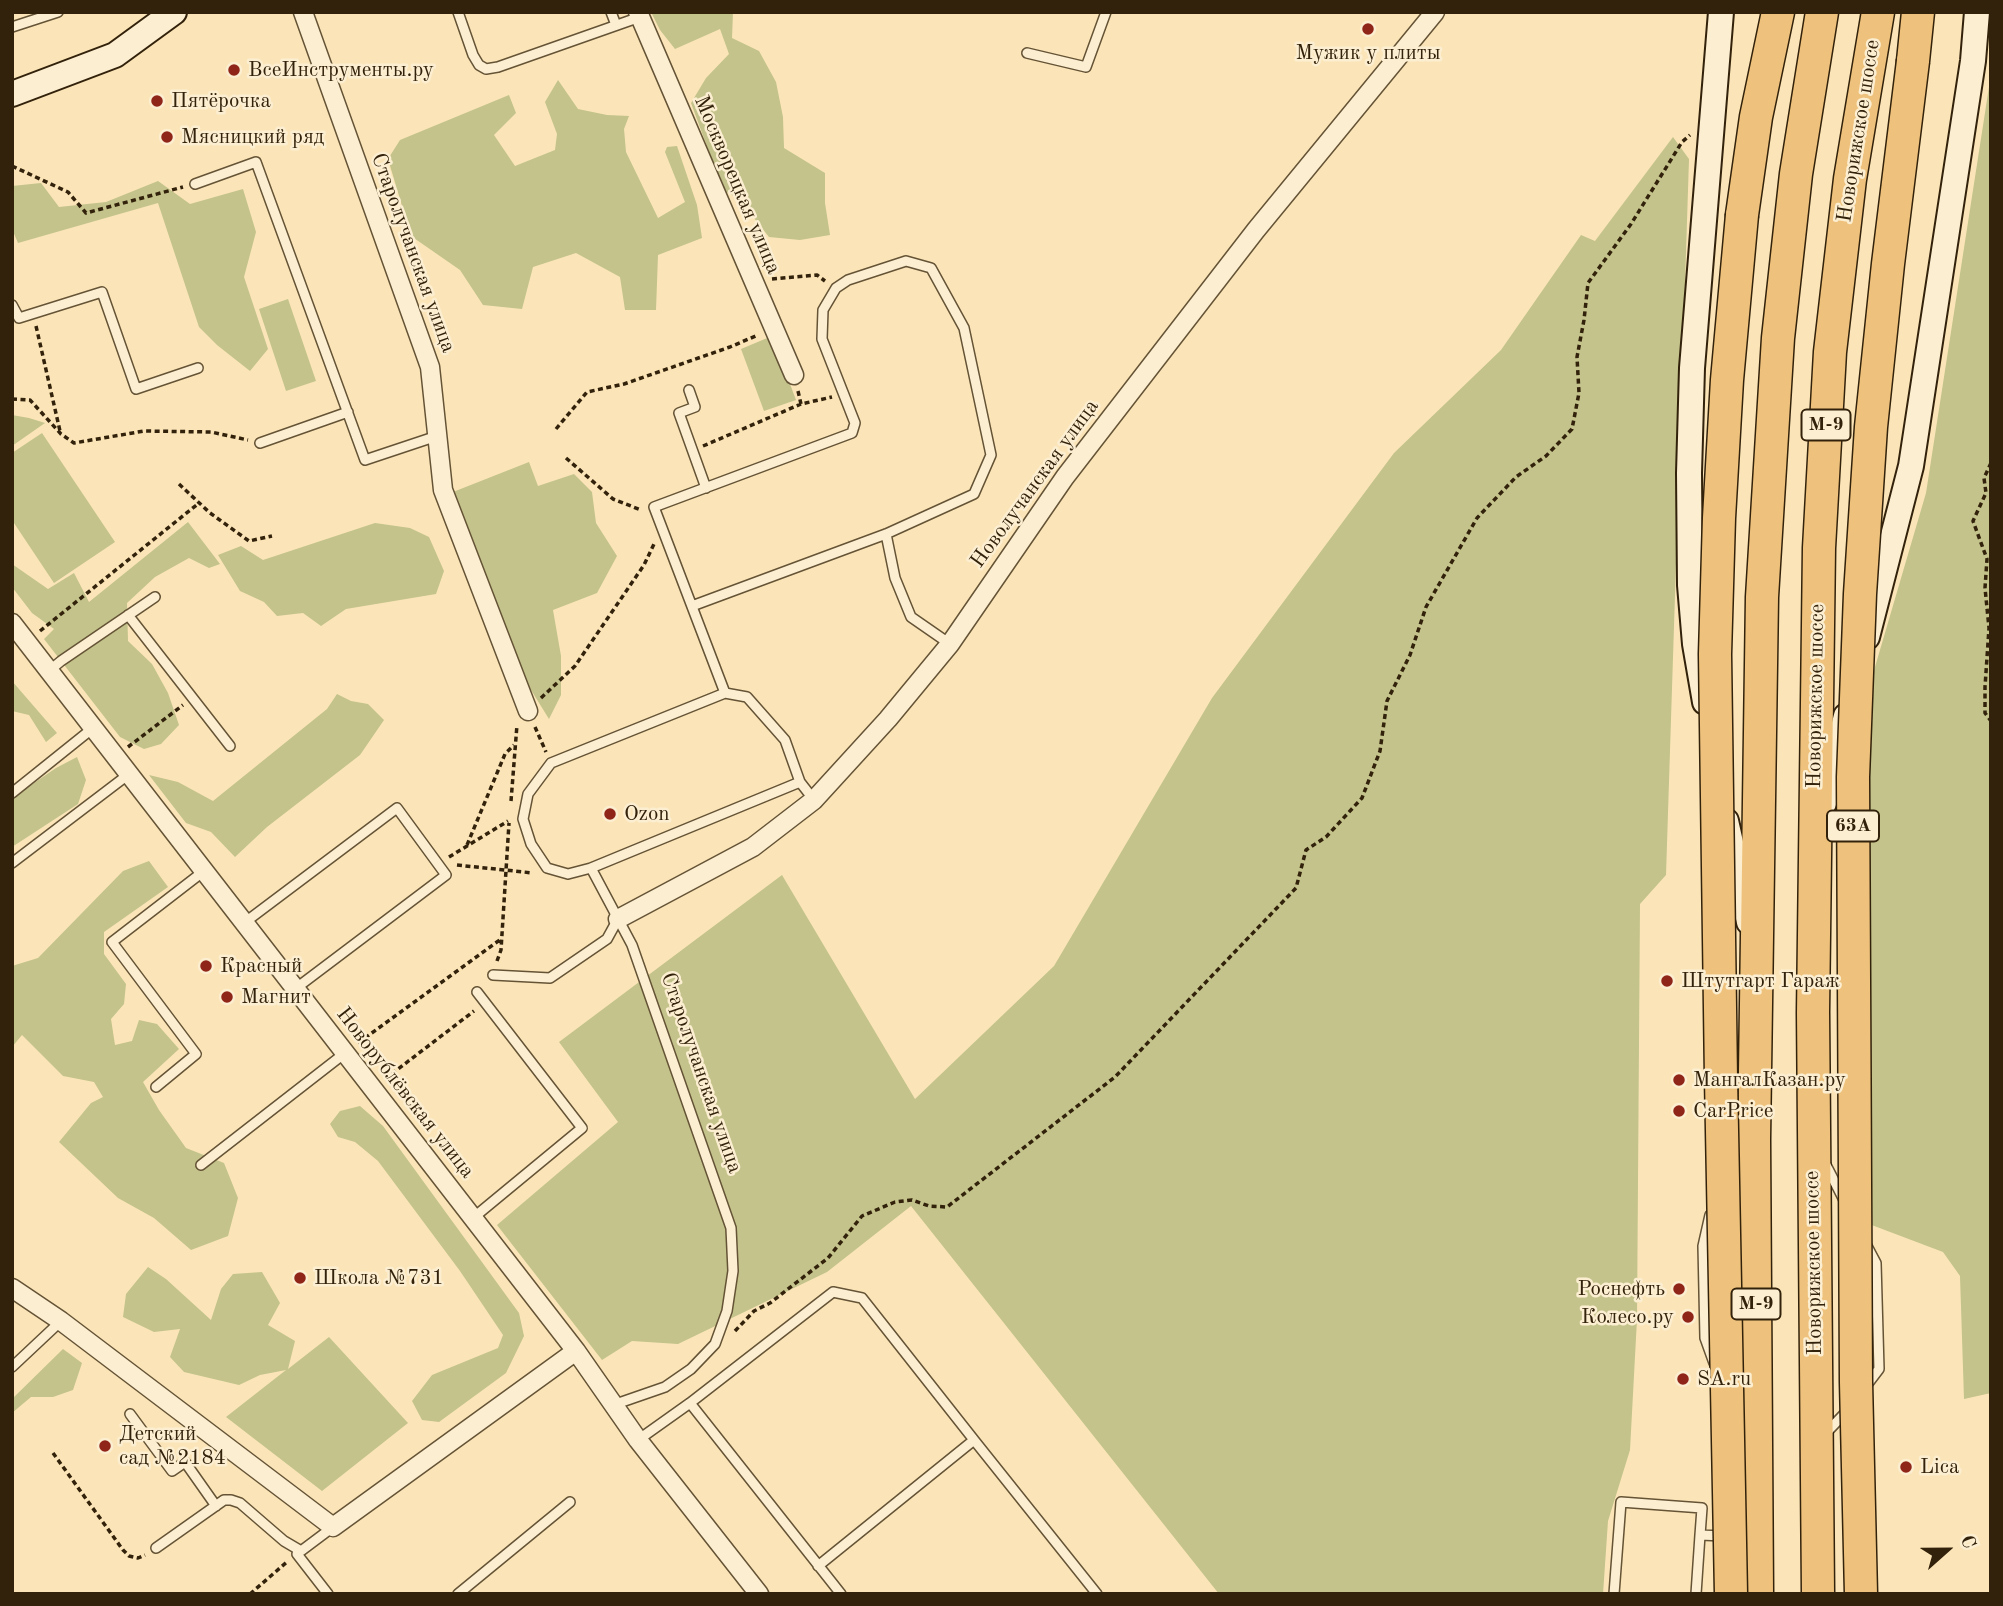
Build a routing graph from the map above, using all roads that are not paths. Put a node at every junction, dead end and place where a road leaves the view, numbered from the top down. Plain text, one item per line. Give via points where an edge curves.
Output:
1 (58, 12) edge
2 (174, 12) edge
3 (303, 12) edge
4 (458, 12) edge
5 (611, 12) edge
6 (1106, 12) edge
7 (1416, 12) edge
8 (1435, 12) edge
9 (1721, 12) edge
10 (1778, 12) edge
11 (1822, 12) edge
12 (1878, 12) edge
13 (1977, 12) edge
14 (1917, 14) edge
15 (639, 15) edge
16 (616, 25) junction
17 (12, 27) edge
18 (1991, 34) edge
19 (1413, 37) junction
20 (1027, 53) dead end
21 (1973, 61) junction
22 (12, 94) edge
23 (195, 184) road end
24 (12, 304) edge
25 (198, 368) dead end
26 (794, 375) road end
27 (689, 390) dead end
28 (348, 412) junction
29 (437, 436) junction
30 (260, 443) road end
31 (706, 488) junction
32 (886, 534) junction
33 (155, 597) dead end
34 (692, 606) junction
35 (128, 615) junction
36 (12, 623) edge
37 (950, 644) junction
38 (49, 671) junction
39 (725, 693) junction
40 (528, 711) road end
41 (93, 728) junction
42 (230, 746) dead end
43 (129, 774) junction
44 (800, 782) junction
45 (12, 793) edge
46 (814, 800) junction
47 (1814, 841) junction
48 (12, 863) edge
49 (591, 868) junction
50 (204, 872) junction
51 (618, 919) junction
52 (244, 923) junction
53 (1756, 953) junction
54 (493, 975) road end
55 (295, 989) junction
56 (477, 992) dead end
57 (345, 1053) junction
58 (156, 1087) dead end
59 (1813, 1140) junction
60 (201, 1165) dead end
61 (1732, 1166) dead end
62 (473, 1218) junction
63 (12, 1288) edge
64 (61, 1321) junction
65 (576, 1351) junction
66 (12, 1367) edge
67 (690, 1403) junction
68 (613, 1405) junction
69 (130, 1414) dead end
70 (1738, 1416) dead end
71 (638, 1440) junction
72 (974, 1440) junction
73 (1816, 1443) junction
74 (570, 1502) dead end
75 (216, 1506) junction
76 (333, 1527) junction
77 (1700, 1535) junction
78 (1746, 1536) junction
79 (156, 1548) road end
80 (299, 1553) junction
81 (818, 1566) junction
82 (328, 1594) edge
83 (458, 1594) edge
84 (759, 1594) edge
85 (841, 1594) edge
86 (1097, 1594) edge
87 (1614, 1594) edge
88 (1696, 1594) edge
89 (1731, 1594) edge
90 (1757, 1594) edge
91 (1818, 1594) edge
92 (1861, 1594) edge

1 - 17 lane
2 - 22 street via 115,55
3 - 29 street, Старолучанская улица via 430,367
4 - 16 lane via 473,55 486,69
5 - 16 lane
6 - 20 lane via 1086,67
7 - 19 street
8 - 19 street, Новолучанская улица
9 - 53 street via 1692,368 1690,585 1695,644 1720,790
10 - 89 highway, bridge via 1742,215 1719,518 1715,654
11 - 53 highway, М-9 via 1796,174 1778,338 1762,597
12 - 47 highway, Новорижское шоссе / М-9 via 1850,178 1830,352 1819,548
13 - 21 street
14 - 92 highway, 63A, bridge via 1871,427 1854,751
15 - 16 lane
15 - 26 street, Москворецкая улица
18 - 21 street
19 - 37 street, Новолучанская улица via 1065,477
21 - 47 street via 1911,466
23 - 28 lane via 256,162
24 - 25 lane via 19,318 102,292 136,389
27 - 31 lane via 695,407 679,413
28 - 29 lane via 365,460
28 - 30 lane
29 - 40 street, Старолучанская улица via 443,490
31 - 32 lane via 852,433 855,423 822,340 823,310 836,288 848,280 906,261 931,268 964,328 991,455 974,494
31 - 34 lane via 654,507
32 - 34 lane
32 - 37 lane via 895,578 911,617
33 - 35 lane
34 - 39 lane
35 - 38 lane
35 - 42 lane
36 - 38 street, Новорублёвская улица
37 - 46 street, Новолучанская улица
38 - 41 street, Новорублёвская улица
39 - 44 lane via 747,697 785,740
39 - 49 lane via 551,763 528,794 523,819 531,844 547,868 568,874
41 - 43 street, Новорублёвская улица
41 - 45 lane
43 - 48 lane
43 - 50 street, Новорублёвская улица
44 - 46 lane
44 - 49 lane
46 - 51 street, Новолучанская улица via 753,847
47 - 59 highway, Новорижское шоссе / М-9
49 - 51 lane, Старолучанская улица
50 - 52 street, Новорублёвская улица
50 - 58 lane via 111,942 196,1054
51 - 54 lane via 607,939 550,978
51 - 68 lane, Старолучанская улица via 632,946 731,1228 733,1271 727,1311 715,1344 665,1387
52 - 55 street, Новорублёвская улица
52 - 55 lane via 397,808 446,875
53 - 78 highway, М-9
55 - 57 street, Новорублёвская улица
56 - 62 lane via 582,1128
57 - 60 lane
57 - 62 street, Новорублёвская улица
59 - 73 highway, Новорижское шоссе / М-9
59 - 73 lane via 1876,1263 1879,1313 1879,1369
61 - 70 lane via 1718,1184 1703,1246 1705,1338
62 - 65 street, Новорублёвская улица
63 - 64 street
64 - 66 lane
64 - 76 street
65 - 68 street, Новорублёвская улица
65 - 76 street
67 - 71 lane
67 - 72 lane via 833,1292 862,1297
67 - 81 lane
68 - 71 street, Новорублёвская улица
69 - 75 lane via 172,1471 185,1462
71 - 84 street, Новорублёвская улица
72 - 81 lane
72 - 86 lane
73 - 91 highway, Новорижское шоссе / М-9
74 - 83 lane
75 - 79 lane
75 - 80 lane via 223,1500 240,1503
76 - 80 lane
77 - 78 lane
77 - 87 lane via 1702,1508 1621,1502
77 - 88 lane
78 - 90 highway, М-9
80 - 82 lane
81 - 85 lane

